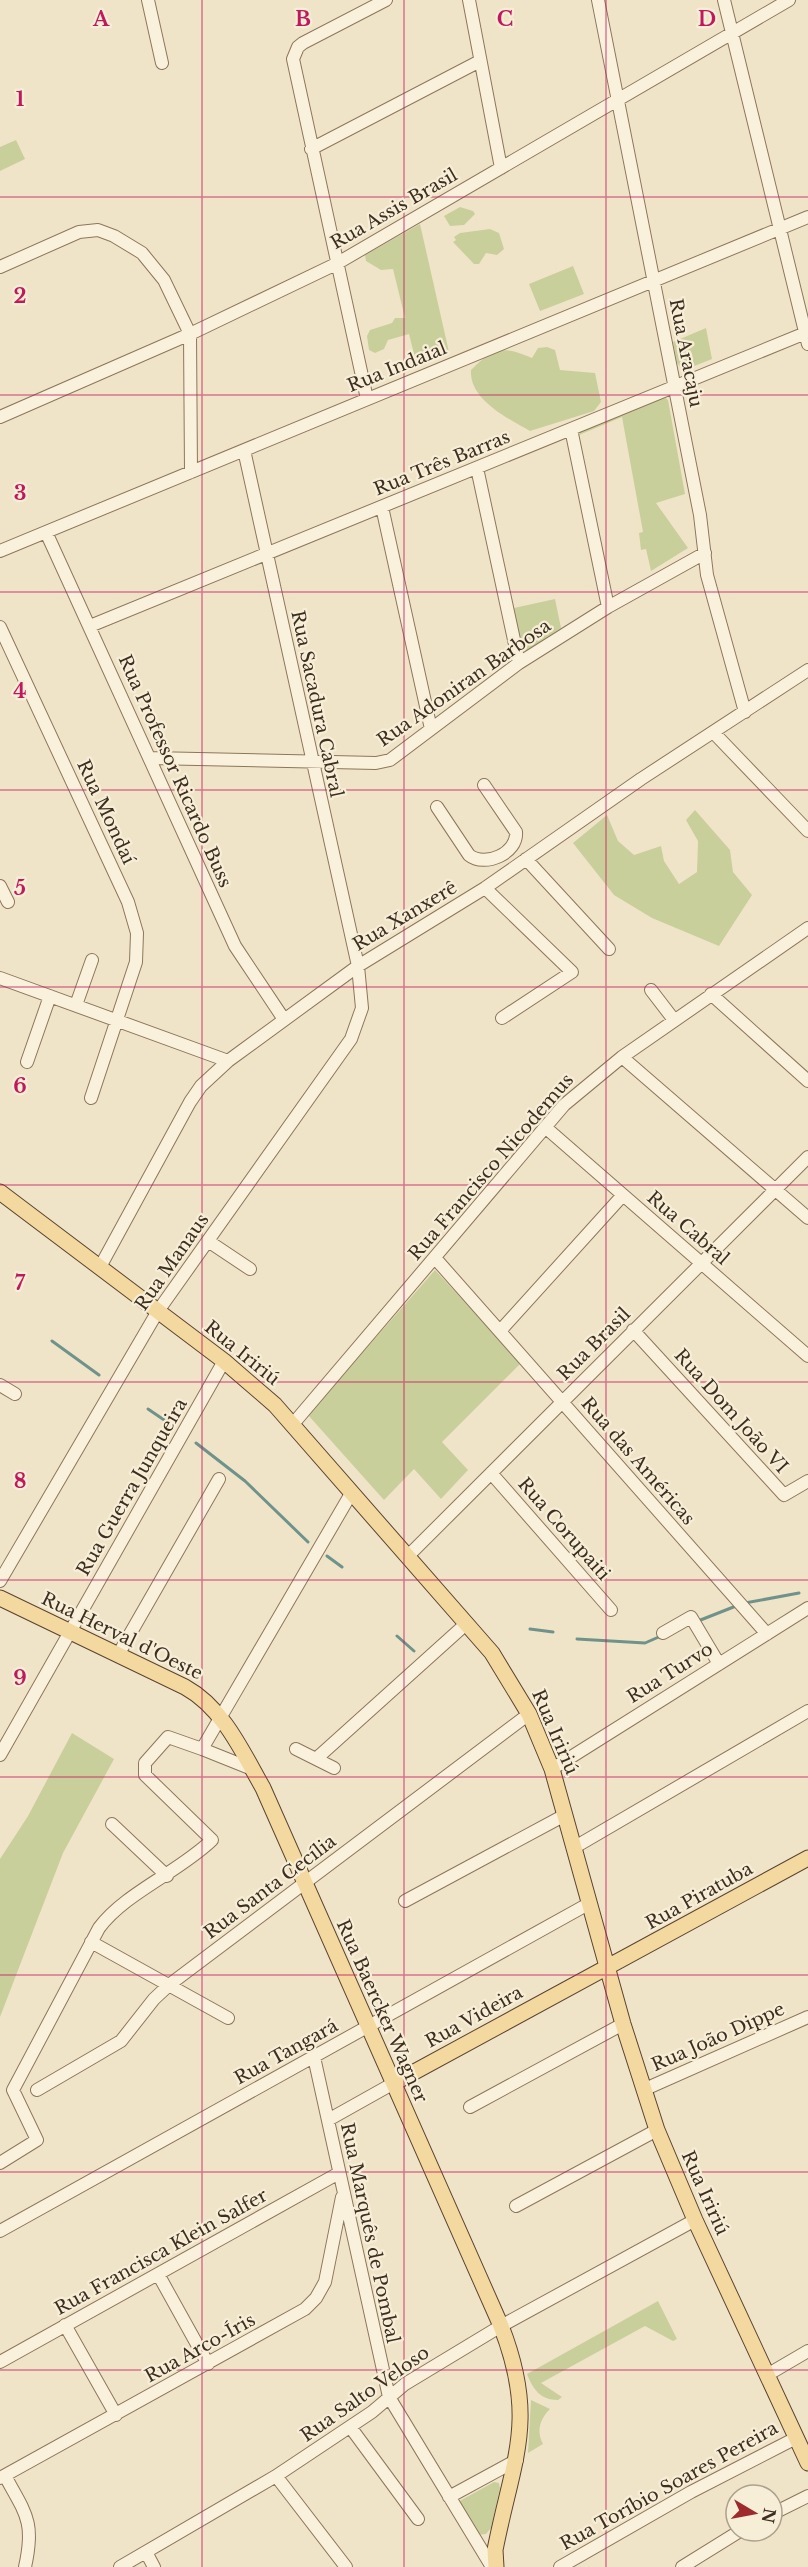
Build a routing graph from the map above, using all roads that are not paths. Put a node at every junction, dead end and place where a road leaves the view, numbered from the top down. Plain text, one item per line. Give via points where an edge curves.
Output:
1 (148, 0) edge
2 (386, 0) edge
3 (469, 0) edge
4 (597, 0) edge
5 (724, 0) edge
6 (789, 0) edge
7 (732, 33) junction
8 (480, 61) junction
9 (162, 63) dead end
10 (617, 99) junction
11 (311, 149) junction
12 (501, 168) junction
13 (808, 217) edge
14 (780, 229) junction
15 (336, 264) junction
16 (0, 267) edge
17 (654, 281) junction
18 (190, 333) junction
19 (807, 337) edge
20 (675, 387) junction
21 (367, 399) junction
22 (0, 417) edge
23 (572, 429) junction
24 (244, 450) junction
25 (477, 468) junction
26 (190, 472) junction
27 (382, 507) junction
28 (46, 532) junction
29 (0, 551) edge
30 (705, 553) junction
31 (266, 554) junction
32 (608, 607) junction
33 (90, 626) junction
34 (0, 627) edge
35 (519, 663) junction
36 (808, 670) edge
37 (745, 712) junction
38 (431, 729) junction
39 (714, 734) junction
40 (151, 758) junction
41 (311, 761) junction
42 (484, 785) dead end
43 (437, 807) dead end
44 (808, 831) edge
45 (494, 858) junction
46 (526, 859) junction
47 (506, 873) junction
48 (0, 886) edge
49 (485, 888) junction
50 (8, 902) dead end
51 (808, 928) edge
52 (609, 950) dead end
53 (92, 960) dead end
54 (358, 966) junction
55 (0, 978) edge
56 (651, 990) dead end
57 (711, 994) junction
58 (50, 996) junction
59 (76, 1005) junction
60 (283, 1018) junction
61 (502, 1018) dead end
62 (118, 1020) junction
63 (674, 1020) junction
64 (622, 1057) junction
65 (228, 1061) junction
66 (27, 1062) dead end
67 (808, 1081) edge
68 (91, 1098) dead end
69 (545, 1127) junction
70 (808, 1157) edge
71 (774, 1189) junction
72 (623, 1195) junction
73 (1, 1196) edge
74 (808, 1218) edge
75 (208, 1241) junction
76 (435, 1258) junction
77 (701, 1262) junction
78 (100, 1268) junction
79 (250, 1269) dead end
80 (158, 1311) junction
81 (633, 1330) junction
82 (500, 1332) junction
83 (808, 1356) edge
84 (224, 1361) junction
85 (0, 1385) edge
86 (15, 1394) dead end
87 (562, 1402) junction
88 (293, 1424) junction
89 (491, 1473) junction
90 (219, 1479) dead end
91 (808, 1481) edge
92 (352, 1492) junction
93 (407, 1557) junction
94 (0, 1581) edge
95 (0, 1598) edge
96 (808, 1608) edge
97 (611, 1610) dead end
98 (467, 1623) junction
99 (70, 1632) junction
100 (663, 1633) dead end
101 (767, 1634) junction
102 (118, 1655) junction
103 (719, 1664) junction
104 (808, 1711) edge
105 (530, 1714) junction
106 (221, 1716) junction
107 (202, 1749) junction
108 (296, 1749) dead end
109 (0, 1755) edge
110 (317, 1758) junction
111 (334, 1768) dead end
112 (252, 1769) junction
113 (552, 1769) junction
114 (565, 1815) junction
115 (112, 1824) dead end
116 (574, 1847) junction
117 (808, 1858) edge
118 (167, 1876) junction
119 (303, 1884) junction
120 (405, 1901) dead end
121 (590, 1903) junction
122 (91, 1942) junction
123 (609, 1968) junction
124 (169, 1985) junction
125 (808, 2017) edge
126 (228, 2018) dead end
127 (623, 2024) junction
128 (368, 2027) junction
129 (314, 2057) junction
130 (394, 2083) junction
131 (37, 2090) dead end
132 (643, 2090) junction
133 (470, 2107) dead end
134 (328, 2120) junction
135 (657, 2130) junction
136 (0, 2163) edge
137 (339, 2173) junction
138 (343, 2191) junction
139 (516, 2206) dead end
140 (695, 2220) junction
141 (0, 2231) edge
142 (158, 2274) junction
143 (65, 2325) junction
144 (501, 2326) junction
145 (808, 2351) edge
146 (0, 2362) edge
147 (208, 2364) junction
148 (767, 2375) junction
149 (389, 2397) junction
150 (116, 2415) junction
151 (351, 2428) junction
152 (796, 2438) junction
153 (517, 2460) junction
154 (808, 2463) edge
155 (276, 2476) junction
156 (3, 2477) edge
157 (808, 2496) edge
158 (449, 2497) junction
159 (784, 2508) edge
160 (418, 2519) dead end
161 (724, 2541) edge
162 (146, 2552) junction
163 (344, 2566) edge
164 (25, 2567) edge
165 (120, 2567) edge
166 (154, 2567) edge
167 (494, 2567) edge
168 (560, 2567) edge
169 (682, 2567) edge

1 - 9 street
2 - 11 street via 303,43 295,52 293,68
3 - 8 street
4 - 10 street, Rua Aracaju
5 - 7 street
6 - 7 street, Rua Assis Brasil
7 - 10 street, Rua Assis Brasil
7 - 14 street
8 - 11 street
8 - 12 street
10 - 12 street, Rua Assis Brasil
10 - 17 street, Rua Aracaju
11 - 15 street
12 - 15 street, Rua Assis Brasil
13 - 14 street, Rua Indaial
14 - 17 street, Rua Indaial
14 - 19 street
15 - 18 street, Rua Assis Brasil
15 - 21 street
16 - 18 street via 80,232 98,230 126,242 155,267
17 - 20 street, Rua Aracaju
17 - 21 street, Rua Indaial
18 - 22 street, Rua Assis Brasil
18 - 26 street
19 - 20 street, Rua Três Barras
20 - 23 street, Rua Três Barras
20 - 30 street, Rua Aracaju
21 - 24 street, Rua Indaial
23 - 25 street, Rua Três Barras
23 - 32 street
24 - 26 street, Rua Indaial
24 - 31 street, Rua Sacadura Cabral
25 - 27 street, Rua Três Barras
25 - 35 street
26 - 28 street, Rua Indaial
27 - 31 street, Rua Três Barras
27 - 38 street
28 - 29 street, Rua Indaial
28 - 33 street, Rua Professor Ricardo Buss
30 - 32 street, Rua Adoniran Barbosa
30 - 37 street, Rua Aracaju via 707,575
31 - 33 street, Rua Três Barras
31 - 41 street, Rua Sacadura Cabral
32 - 35 street, Rua Adoniran Barbosa
33 - 40 street, Rua Professor Ricardo Buss
34 - 62 street, Rua Mondaí via 134,918 136,962
35 - 38 street, Rua Adoniran Barbosa
36 - 37 street, Rua Xanxerê
37 - 39 street, Rua Xanxerê
38 - 41 street, Rua Adoniran Barbosa via 398,756 383,762
39 - 44 street
39 - 46 street, Rua Xanxerê
40 - 41 street, Rua Adoniran Barbosa
40 - 60 street, Rua Professor Ricardo Buss via 235,946
41 - 54 street, Rua Sacadura Cabral
42 - 45 street via 516,832 514,845
43 - 45 street via 469,855 483,861
45 - 47 street
46 - 47 street, Rua Xanxerê
46 - 52 street
47 - 49 street, Rua Xanxerê
48 - 50 street
49 - 54 street, Rua Xanxerê
49 - 61 street via 572,972
51 - 57 street, Rua Francisco Nicodemus
53 - 59 street
54 - 60 street, Rua Xanxerê
54 - 75 street, Rua Manaus via 362,1008 351,1040
55 - 58 street
56 - 63 street
57 - 63 street, Rua Francisco Nicodemus
57 - 67 street
58 - 59 street
58 - 66 street
59 - 62 street
60 - 65 street, Rua Xanxerê
62 - 65 street
62 - 68 street, Rua Mondaí
63 - 64 street, Rua Francisco Nicodemus
64 - 69 street, Rua Francisco Nicodemus via 585,1086
64 - 71 street
65 - 78 street, Rua Xanxerê via 190,1102
69 - 72 street, Rua Cabral
69 - 76 street, Rua Francisco Nicodemus
70 - 71 street, Rua Brasil
71 - 74 street
71 - 77 street, Rua Brasil
72 - 77 street, Rua Cabral
72 - 82 street
73 - 78 main road, Rua Iririú
75 - 79 street
75 - 80 street, Rua Manaus
76 - 82 street, Rua das Américas
76 - 88 street, Rua Francisco Nicodemus
77 - 81 street, Rua Brasil
77 - 83 street, Rua Cabral
78 - 80 main road, Rua Iririú
80 - 84 main road, Rua Iririú
80 - 94 street, Rua Manaus
81 - 87 street, Rua Brasil
81 - 91 street, Rua Dom João VI via 784,1495
82 - 87 street, Rua das Américas
84 - 88 main road, Rua Iririú
84 - 99 street, Rua Guerra Junqueira
85 - 86 street
87 - 89 street, Rua Brasil
87 - 101 street, Rua das Américas
88 - 92 main road, Rua Iririú
89 - 93 street, Rua Brasil
89 - 97 street, Rua Corupaiti
90 - 102 street
92 - 93 main road, Rua Iririú
92 - 106 street
93 - 98 main road, Rua Iririú
95 - 99 main road, Rua Herval d'Oeste
96 - 101 street, Rua Turvo
98 - 105 main road, Rua Iririú via 502,1668
98 - 110 street
99 - 102 main road, Rua Herval d'Oeste
99 - 109 street, Rua Guerra Junqueira
100 - 103 street via 691,1617
101 - 103 street, Rua Turvo
102 - 106 main road, Rua Herval d'Oeste via 195,1692
103 - 113 street, Rua Turvo
104 - 116 street
105 - 113 main road, Rua Iririú
105 - 119 street, Rua Santa Cecília
106 - 107 street
106 - 112 main road, Rua Baercker Wagner
107 - 112 street
107 - 118 street via 168,1737 143,1770 212,1840
108 - 110 street
110 - 111 street
112 - 119 main road, Rua Baercker Wagner
113 - 114 main road, Rua Iririú
114 - 116 main road, Rua Iririú
114 - 120 street
115 - 118 street
116 - 121 main road, Rua Iririú
117 - 123 main road, Rua Piratuba
118 - 122 street via 113,1913
119 - 124 street, Rua Santa Cecília
119 - 128 main road, Rua Baercker Wagner
121 - 123 main road, Rua Iririú
121 - 128 street, Rua Tangará
122 - 124 street
122 - 136 street via 13,2090 37,2140
123 - 127 main road, Rua Iririú
123 - 130 main road, Rua Videira via 595,1972
124 - 126 street
124 - 131 street, Rua Santa Cecília via 121,2041
125 - 132 street, Rua João Dippe
127 - 132 main road, Rua Iririú
127 - 133 street
128 - 129 street, Rua Tangará
128 - 130 main road, Rua Baercker Wagner
129 - 134 street, Rua Marquês de Pombal
129 - 141 street, Rua Tangará
130 - 134 street, Rua Videira
130 - 144 main road, Rua Baercker Wagner
132 - 135 main road, Rua Iririú
134 - 137 street, Rua Marquês de Pombal
135 - 139 street
135 - 140 main road, Rua Iririú
137 - 138 street, Rua Marquês de Pombal
137 - 142 street, Rua Francisca Klein Salfer
138 - 147 street, Rua Arco-Íris via 328,2272 316,2298 294,2317
138 - 149 street, Rua Marquês de Pombal
140 - 144 street, Rua Salto Veloso
140 - 148 main road, Rua Iririú
142 - 143 street, Rua Francisca Klein Salfer
142 - 147 street
143 - 146 street, Rua Francisca Klein Salfer
143 - 150 street
144 - 149 street, Rua Salto Veloso
144 - 153 main road, Rua Baercker Wagner via 514,2361 520,2398
145 - 148 street
147 - 150 street, Rua Arco-Íris
148 - 152 main road, Rua Iririú
149 - 151 street, Rua Salto Veloso
149 - 158 street, Rua Marquês de Pombal
150 - 156 street, Rua Arco-Íris
151 - 155 street, Rua Salto Veloso
151 - 160 street
152 - 154 main road, Rua Iririú
152 - 168 street, Rua Toríbio Soares Pereira
153 - 158 street
153 - 167 main road, Rua Baercker Wagner via 497,2538
155 - 162 street, Rua Salto Veloso
155 - 163 street
156 - 164 street via 30,2526
157 - 159 street
158 - 167 street, Rua Marquês de Pombal
161 - 169 street
162 - 165 street, Rua Salto Veloso
162 - 166 street

